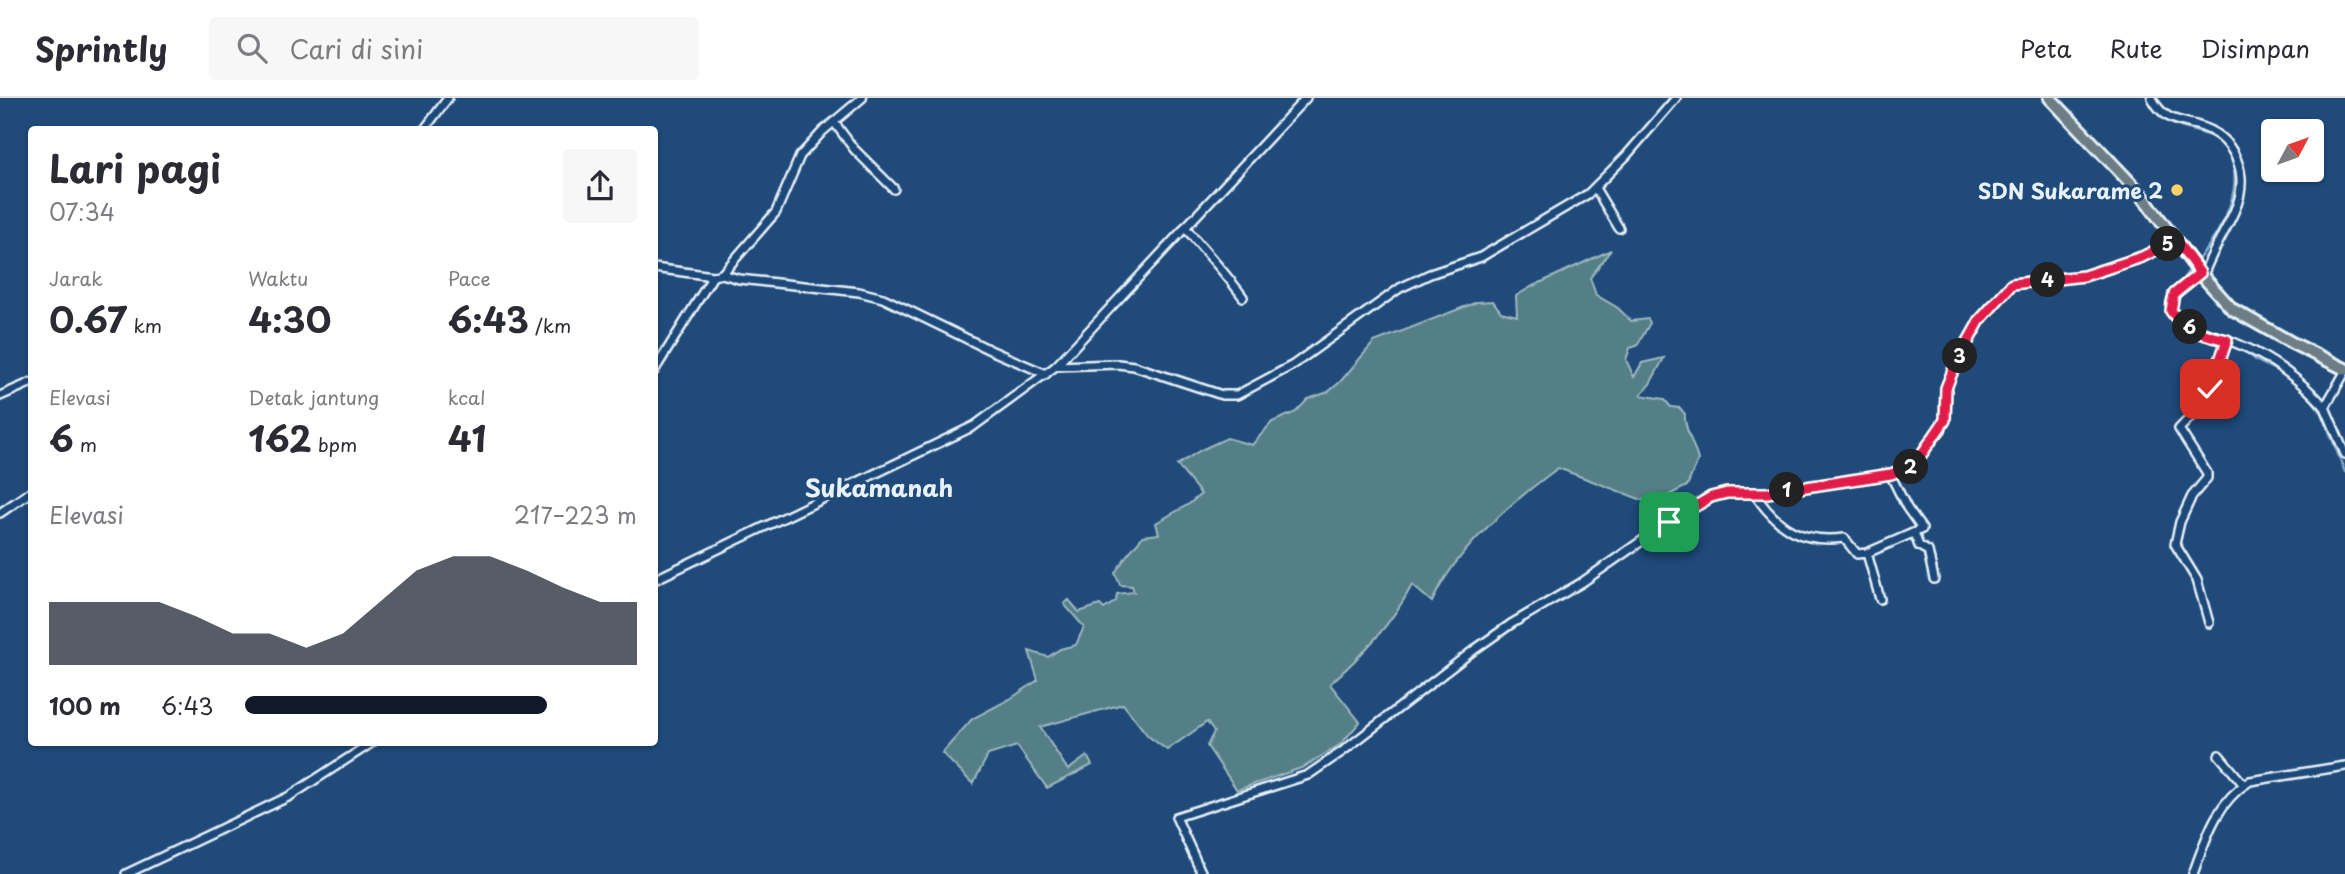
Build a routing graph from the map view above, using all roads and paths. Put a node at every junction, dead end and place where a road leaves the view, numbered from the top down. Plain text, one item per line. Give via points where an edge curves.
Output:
1 (448, 98) edge
2 (862, 98) edge
3 (1306, 98) edge
4 (1676, 98) edge
5 (2050, 98) edge
6 (2152, 98) edge
7 (834, 122) junction
8 (427, 126) edge
9 (1595, 188) junction
10 (894, 189) dead end
11 (1185, 227) junction
12 (1619, 228) dead end
13 (2176, 240) junction
14 (658, 269) edge
15 (2200, 273) junction
16 (723, 274) junction
17 (713, 276) junction
18 (1243, 297) dead end
19 (2227, 341) junction
20 (658, 365) edge
21 (1056, 366) junction
22 (2345, 370) edge
23 (1046, 374) junction
24 (28, 384) edge
25 (0, 396) edge
26 (2325, 407) junction
27 (2345, 454) edge
28 (1891, 474) junction
29 (1754, 493) junction
30 (28, 494) edge
31 (0, 513) edge
32 (1914, 533) junction
33 (1867, 553) junction
34 (658, 578) edge
35 (1934, 579) dead end
36 (1880, 599) dead end
37 (2209, 623) dead end
38 (367, 746) edge
39 (2219, 755) dead end
40 (2345, 766) edge
41 (2244, 785) junction
42 (126, 874) edge
43 (1202, 874) edge
44 (2193, 874) edge

1 - 8 street
2 - 7 street
3 - 11 street
4 - 9 street
5 - 13 main road via 2141,194
6 - 15 street via 2170,119 2211,130 2225,139 2239,166 2235,211
7 - 10 street
7 - 16 street via 800,156 776,212
9 - 12 street
9 - 21 street via 1481,257 1399,288 1293,365 1237,395 1222,396 1134,366
11 - 18 street
11 - 21 street
13 - 15 main road
13 - 28 street via 2084,276 2012,284 1980,320 1956,363 1946,388 1941,430 1917,461
14 - 17 street
15 - 19 street via 2174,294 2171,311 2199,332
15 - 22 main road via 2232,309
16 - 17 street
16 - 23 street via 883,298
17 - 20 street
19 - 26 street via 2269,361
19 - 37 street via 2204,403 2179,429 2207,478 2192,496 2175,544 2197,580
21 - 23 street
22 - 26 street
23 - 34 street via 974,426
24 - 25 street
26 - 27 street
28 - 29 street
28 - 32 street via 1922,527
29 - 33 street via 1790,530 1822,540 1844,538 1857,554
29 - 43 street via 1711,497 1669,522 1581,583 1511,624 1308,775 1176,817
30 - 31 street
32 - 33 street
32 - 35 street via 1919,546 1928,551
33 - 36 street
38 - 42 street via 290,796
39 - 41 street
40 - 41 street
41 - 44 street via 2218,811

